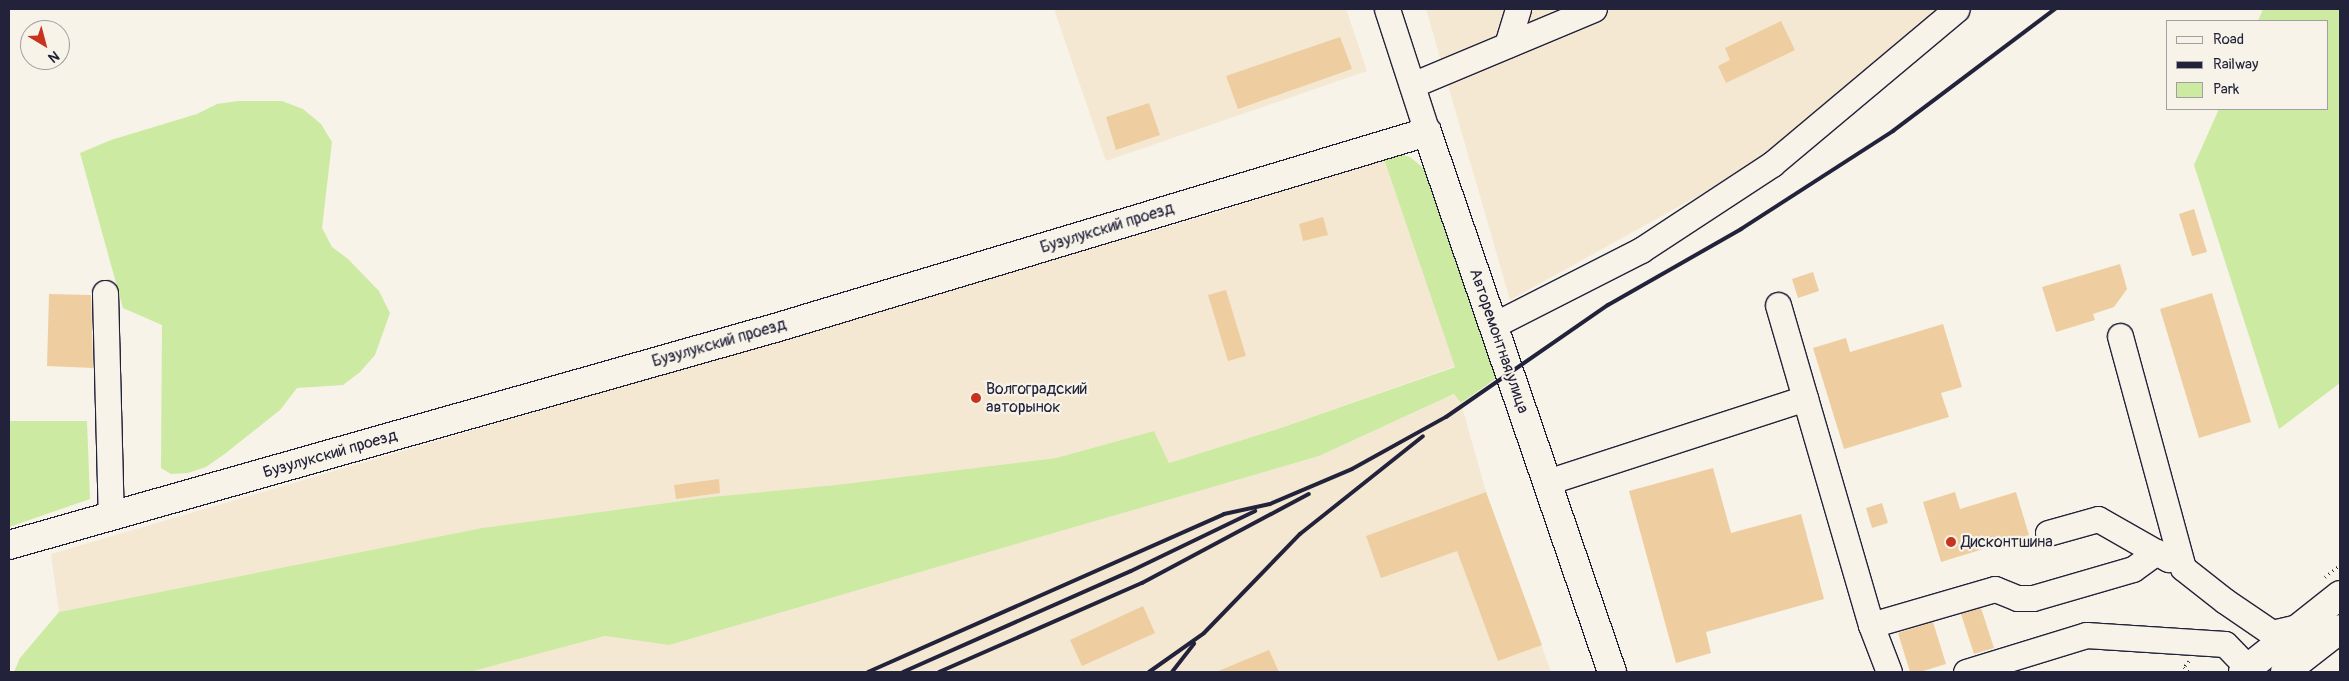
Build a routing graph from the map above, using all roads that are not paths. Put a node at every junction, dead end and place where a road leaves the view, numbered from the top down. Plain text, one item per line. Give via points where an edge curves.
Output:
1 (1387, 9) edge
2 (1518, 9) edge
3 (1594, 9) edge
4 (1956, 9) edge
5 (1507, 45) junction
6 (1412, 85) junction
7 (1427, 132) junction
8 (105, 293) dead end
9 (1778, 305) dead end
10 (1494, 326) junction
11 (2120, 336) dead end
12 (1805, 398) junction
13 (1547, 482) junction
14 (111, 516) junction
15 (2048, 532) dead end
16 (9, 545) edge
17 (2156, 552) junction
18 (2183, 568) junction
19 (2340, 595) edge
20 (1871, 625) junction
21 (2302, 626) junction
22 (2340, 629) edge
23 (2248, 671) edge
24 (1610, 672) edge
25 (1889, 672) edge
26 (1966, 672) edge
27 (2285, 672) edge

1 - 6 street, Авторемонтная улица
2 - 5 street
3 - 5 street
4 - 10 street via 1772,164 1641,250
5 - 6 street
6 - 7 street, Авторемонтная улица
7 - 10 main road, Авторемонтная улица
7 - 14 main road, Бузулукский проезд via 775,328
8 - 14 street
9 - 12 street
10 - 13 main road, Авторемонтная улица
11 - 18 street
12 - 13 street
12 - 20 street
13 - 24 main road, Авторемонтная улица
14 - 16 main road, Бузулукский проезд
15 - 17 street via 2098,519
17 - 18 street
17 - 20 street via 2133,569 2033,598 2017,598 1995,589
18 - 21 street via 2272,633
19 - 21 main road
20 - 25 street
21 - 23 main road
22 - 27 main road
23 - 26 street via 2226,644 2086,635

